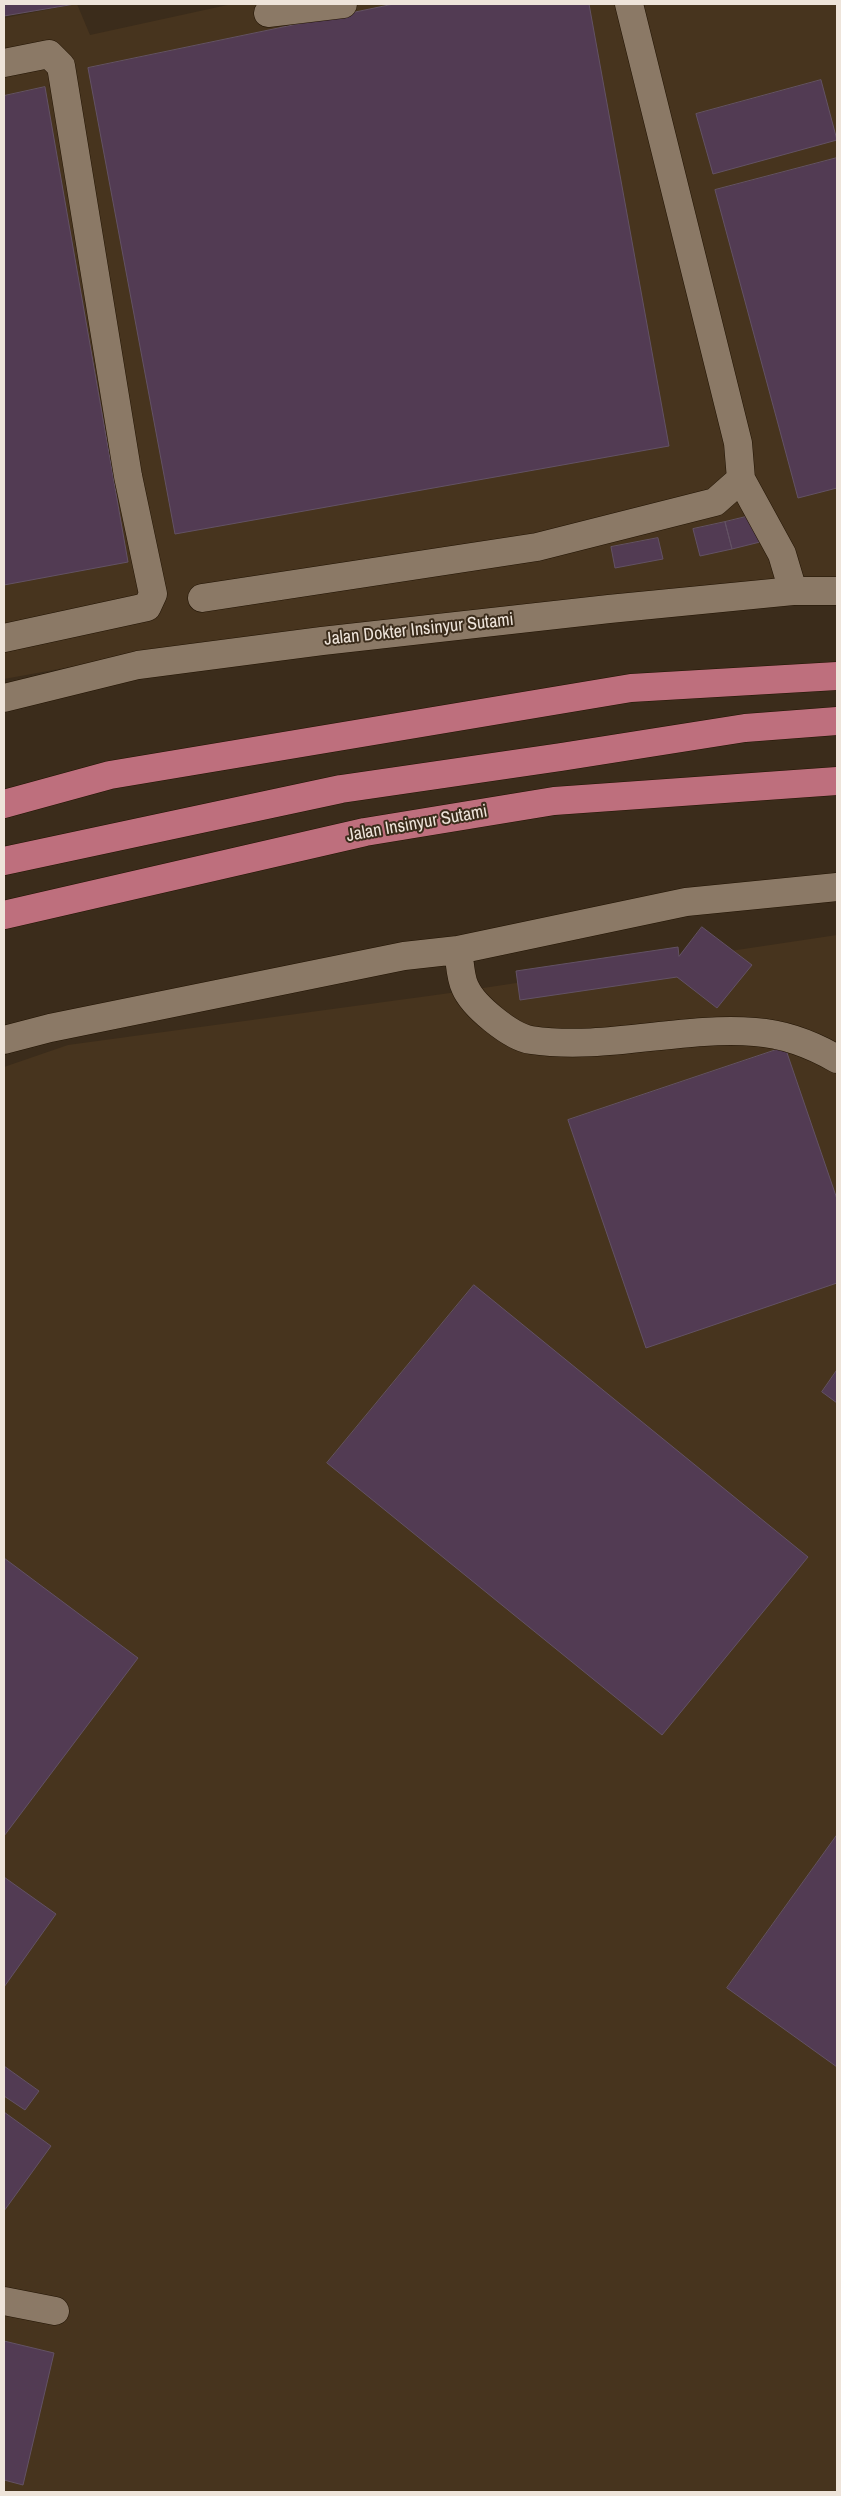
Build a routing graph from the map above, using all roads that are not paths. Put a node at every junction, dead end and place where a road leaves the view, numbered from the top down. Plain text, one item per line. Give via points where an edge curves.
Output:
1 (343, 4) edge
2 (629, 4) edge
3 (268, 14) dead end
4 (4, 63) edge
5 (741, 479) junction
6 (793, 591) junction
7 (837, 591) edge
8 (202, 598) dead end
9 (4, 638) edge
10 (837, 676) edge
11 (4, 698) edge
12 (837, 721) edge
13 (837, 781) edge
14 (4, 804) edge
15 (4, 861) edge
16 (837, 887) edge
17 (4, 915) edge
18 (458, 950) junction
19 (4, 1040) edge
20 (837, 1059) edge
21 (4, 2302) edge
22 (54, 2311) dead end

1 - 3 street
2 - 5 street via 738,444
4 - 9 street via 49,54 61,66 128,476 153,594 147,606
5 - 6 street via 782,554
5 - 8 street via 715,502 537,547
6 - 7 street, Jalan Dokter Insinyur Sutami
6 - 11 street, Jalan Dokter Insinyur Sutami via 381,634 138,665
10 - 14 highway via 631,688 110,775
12 - 15 highway via 745,728 341,789
13 - 17 highway, Jalan Insinyur Sutami via 544,803 365,832
16 - 18 street via 686,902
18 - 19 street via 395,958
18 - 20 street via 465,988 493,1022 529,1040 584,1042 755,1032 807,1042
21 - 22 street

